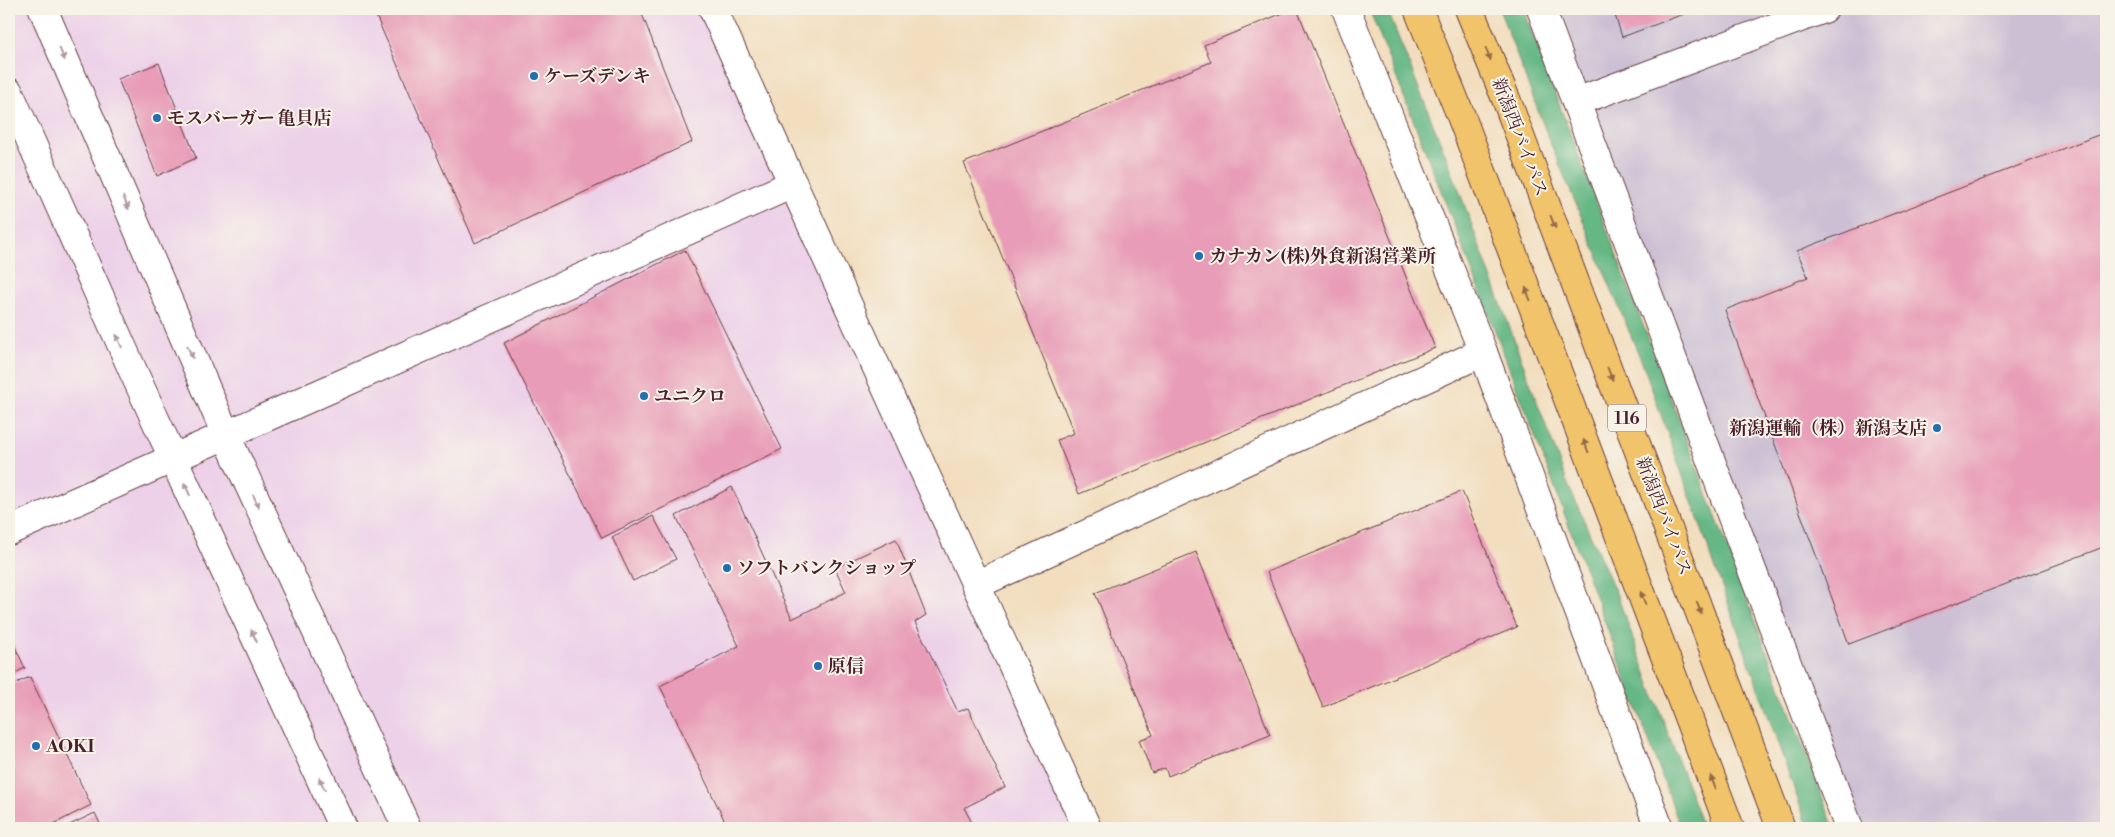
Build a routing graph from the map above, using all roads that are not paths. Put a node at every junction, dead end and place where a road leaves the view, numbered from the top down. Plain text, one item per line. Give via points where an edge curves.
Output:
1 (42, 9) edge
2 (713, 9) edge
3 (1346, 9) edge
4 (1418, 9) edge
5 (1469, 9) edge
6 (1541, 9) edge
7 (1824, 9) edge
8 (9, 92) edge
9 (1576, 102) junction
10 (793, 184) junction
11 (1483, 352) junction
12 (226, 435) junction
13 (173, 458) junction
14 (9, 531) edge
15 (976, 585) junction
16 (343, 828) edge
17 (406, 828) edge
18 (1087, 828) edge
19 (1659, 828) edge
20 (1730, 828) edge
21 (1781, 828) edge
22 (1849, 828) edge

1 -> 12 street
2 - 10 street
3 - 11 street
20 -> 4 highway, 116 via 1462,116
5 -> 21 highway, 新潟西バイパス / 116 via 1506,99
6 - 9 street
7 - 9 street
13 -> 8 street
9 - 22 street
10 - 12 street
10 - 15 street
11 - 15 street
11 - 19 street
12 - 13 street
12 -> 17 street
13 - 14 street
16 -> 13 street
15 - 18 street

